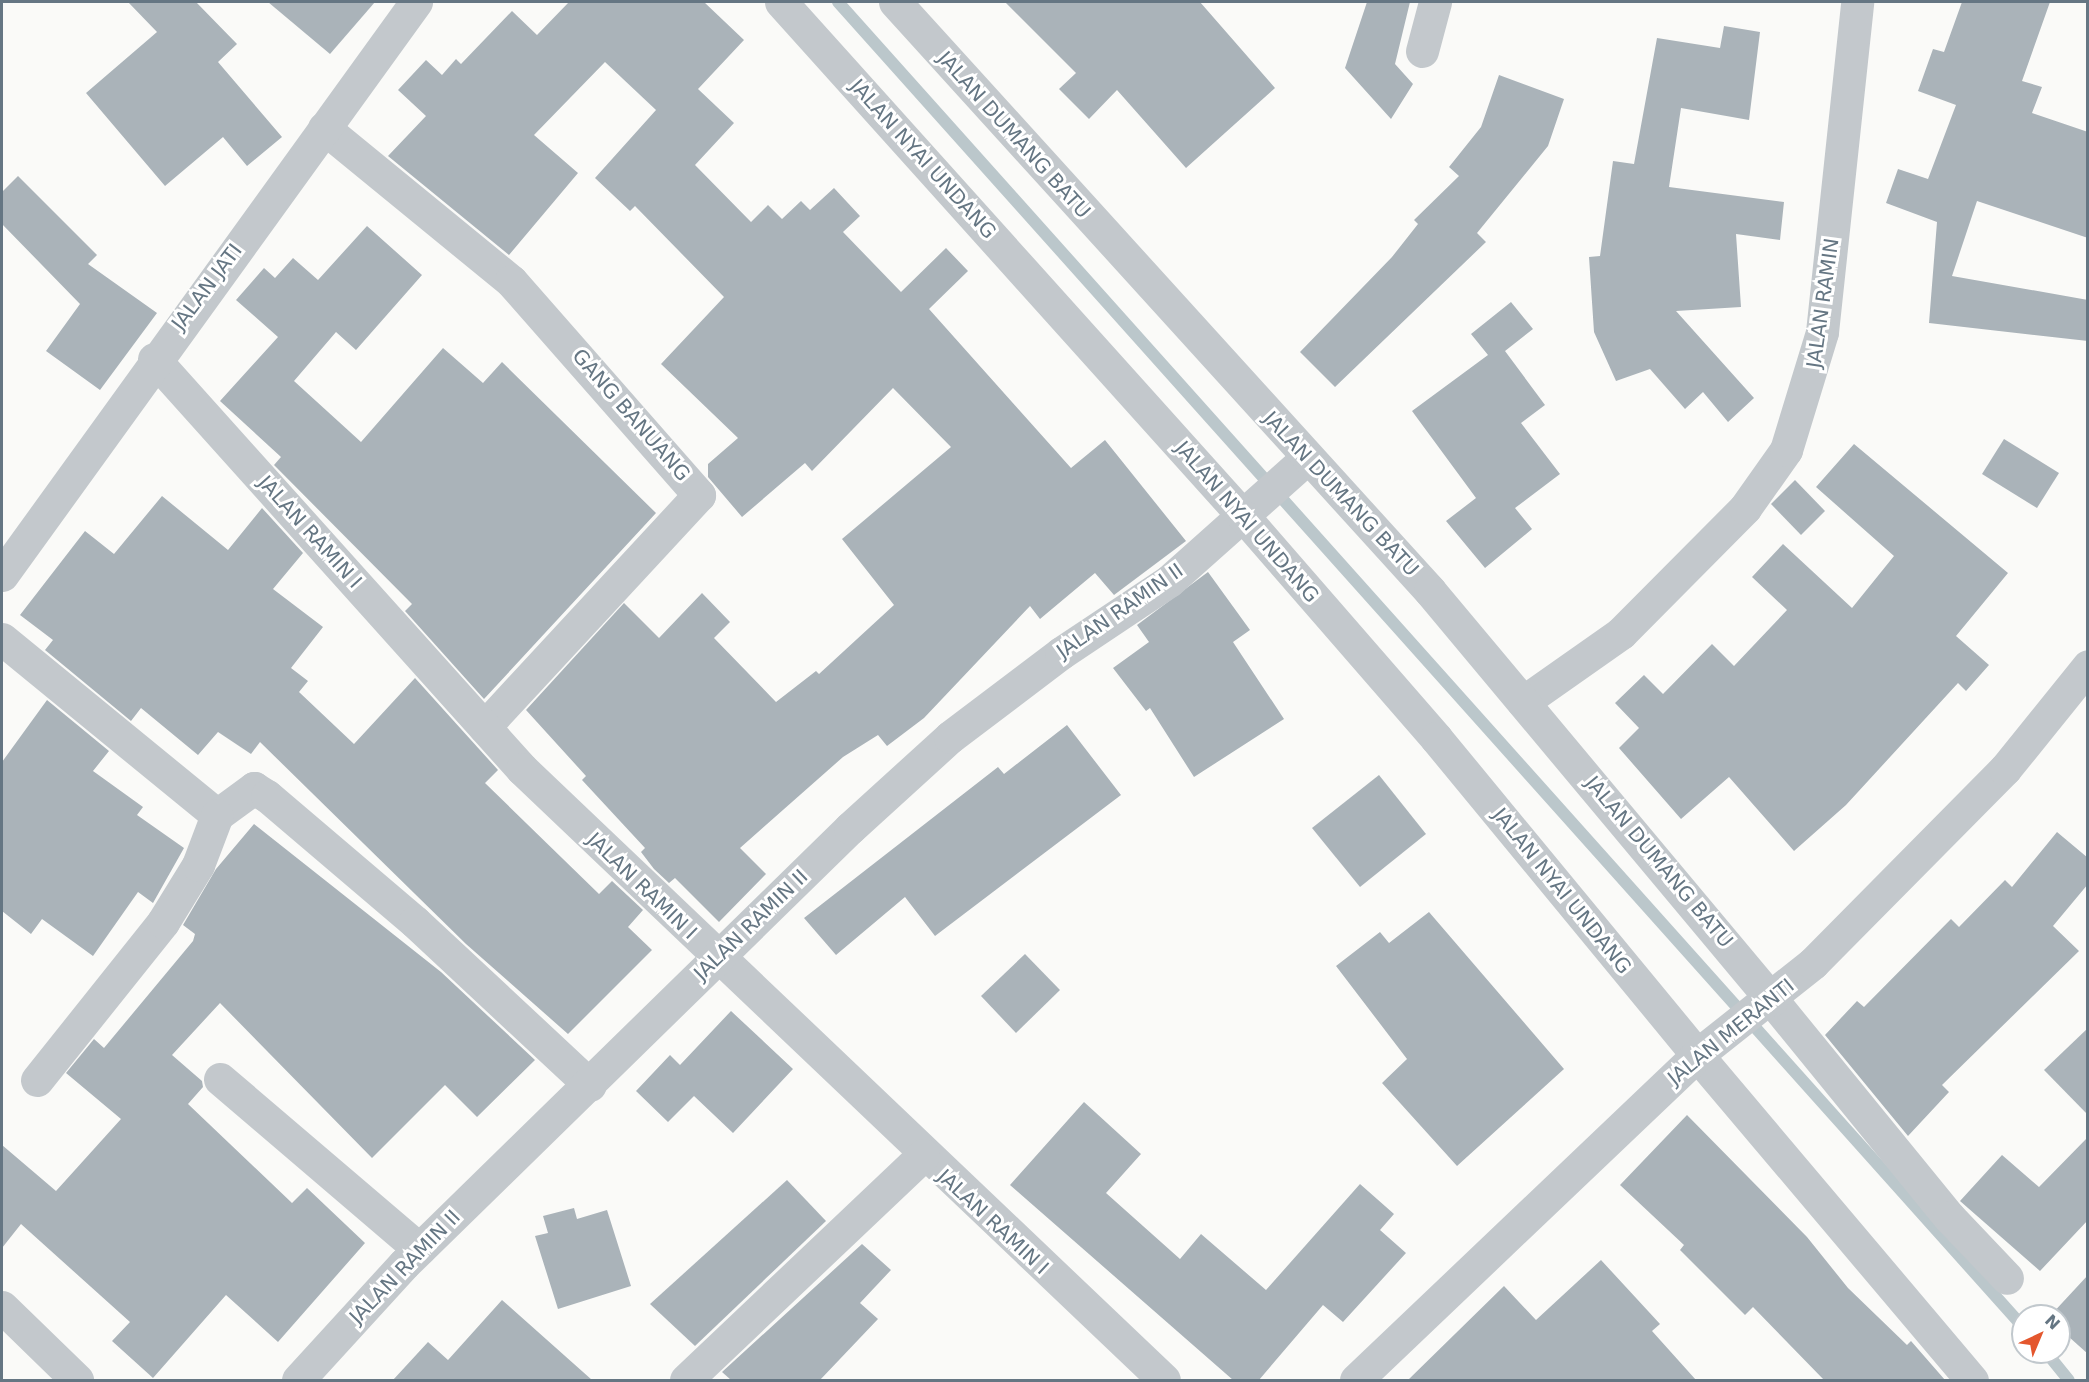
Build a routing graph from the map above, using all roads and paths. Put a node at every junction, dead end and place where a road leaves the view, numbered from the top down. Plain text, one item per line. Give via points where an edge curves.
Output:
1 (416, 2) edge
2 (781, 2) edge
3 (895, 2) edge
4 (1435, 2) edge
5 (1857, 2) edge
6 (1422, 51) dead end
7 (324, 128) junction
8 (154, 358) junction
9 (1300, 465) junction
10 (1251, 510) junction
11 (2, 574) edge
12 (2, 639) edge
13 (2088, 666) edge
14 (1523, 702) junction
15 (484, 727) junction
16 (217, 815) junction
17 (717, 957) junction
18 (1762, 1007) junction
19 (1708, 1047) junction
20 (220, 1079) dead end
21 (37, 1080) dead end
22 (590, 1085) junction
23 (923, 1155) junction
24 (418, 1249) junction
25 (2007, 1278) dead end
26 (2, 1307) edge
27 (77, 1380) edge
28 (298, 1380) edge
29 (686, 1380) edge
30 (1164, 1380) edge
31 (1356, 1380) edge
32 (1972, 1380) edge

1 - 7 street, JALAN JATI
2 - 10 street, JALAN NYAI UNDANG
3 - 9 street, JALAN DUMANG BATU
4 - 6 street
5 - 14 street, JALAN RAMIN via 1822,332 1786,450 1745,508 1621,633
7 - 8 street, JALAN JATI
7 - 15 street, GANG BANUANG via 511,281 699,495
8 - 11 street, JALAN JATI
8 - 15 street, JALAN RAMIN I
9 - 10 street, JALAN RAMIN II
9 - 14 street, JALAN DUMANG BATU
10 - 17 street, JALAN RAMIN II via 1168,581 1061,653 950,738
10 - 19 street, JALAN NYAI UNDANG
12 - 16 street
13 - 18 street, JALAN MERANTI via 2005,769
14 - 18 street, JALAN DUMANG BATU
15 - 17 street, JALAN RAMIN I
16 - 21 street via 198,866 163,922
16 - 22 street via 254,788 267,796 415,922
17 - 22 street, JALAN RAMIN II
17 - 23 street, JALAN RAMIN I
18 - 19 street, JALAN MERANTI
18 - 25 street, JALAN DUMANG BATU
19 - 31 street, JALAN MERANTI
19 - 32 street, JALAN NYAI UNDANG
20 - 24 street
22 - 24 street, JALAN RAMIN II
23 - 29 street
23 - 30 street, JALAN RAMIN I
24 - 28 street, JALAN RAMIN II
26 - 27 street

